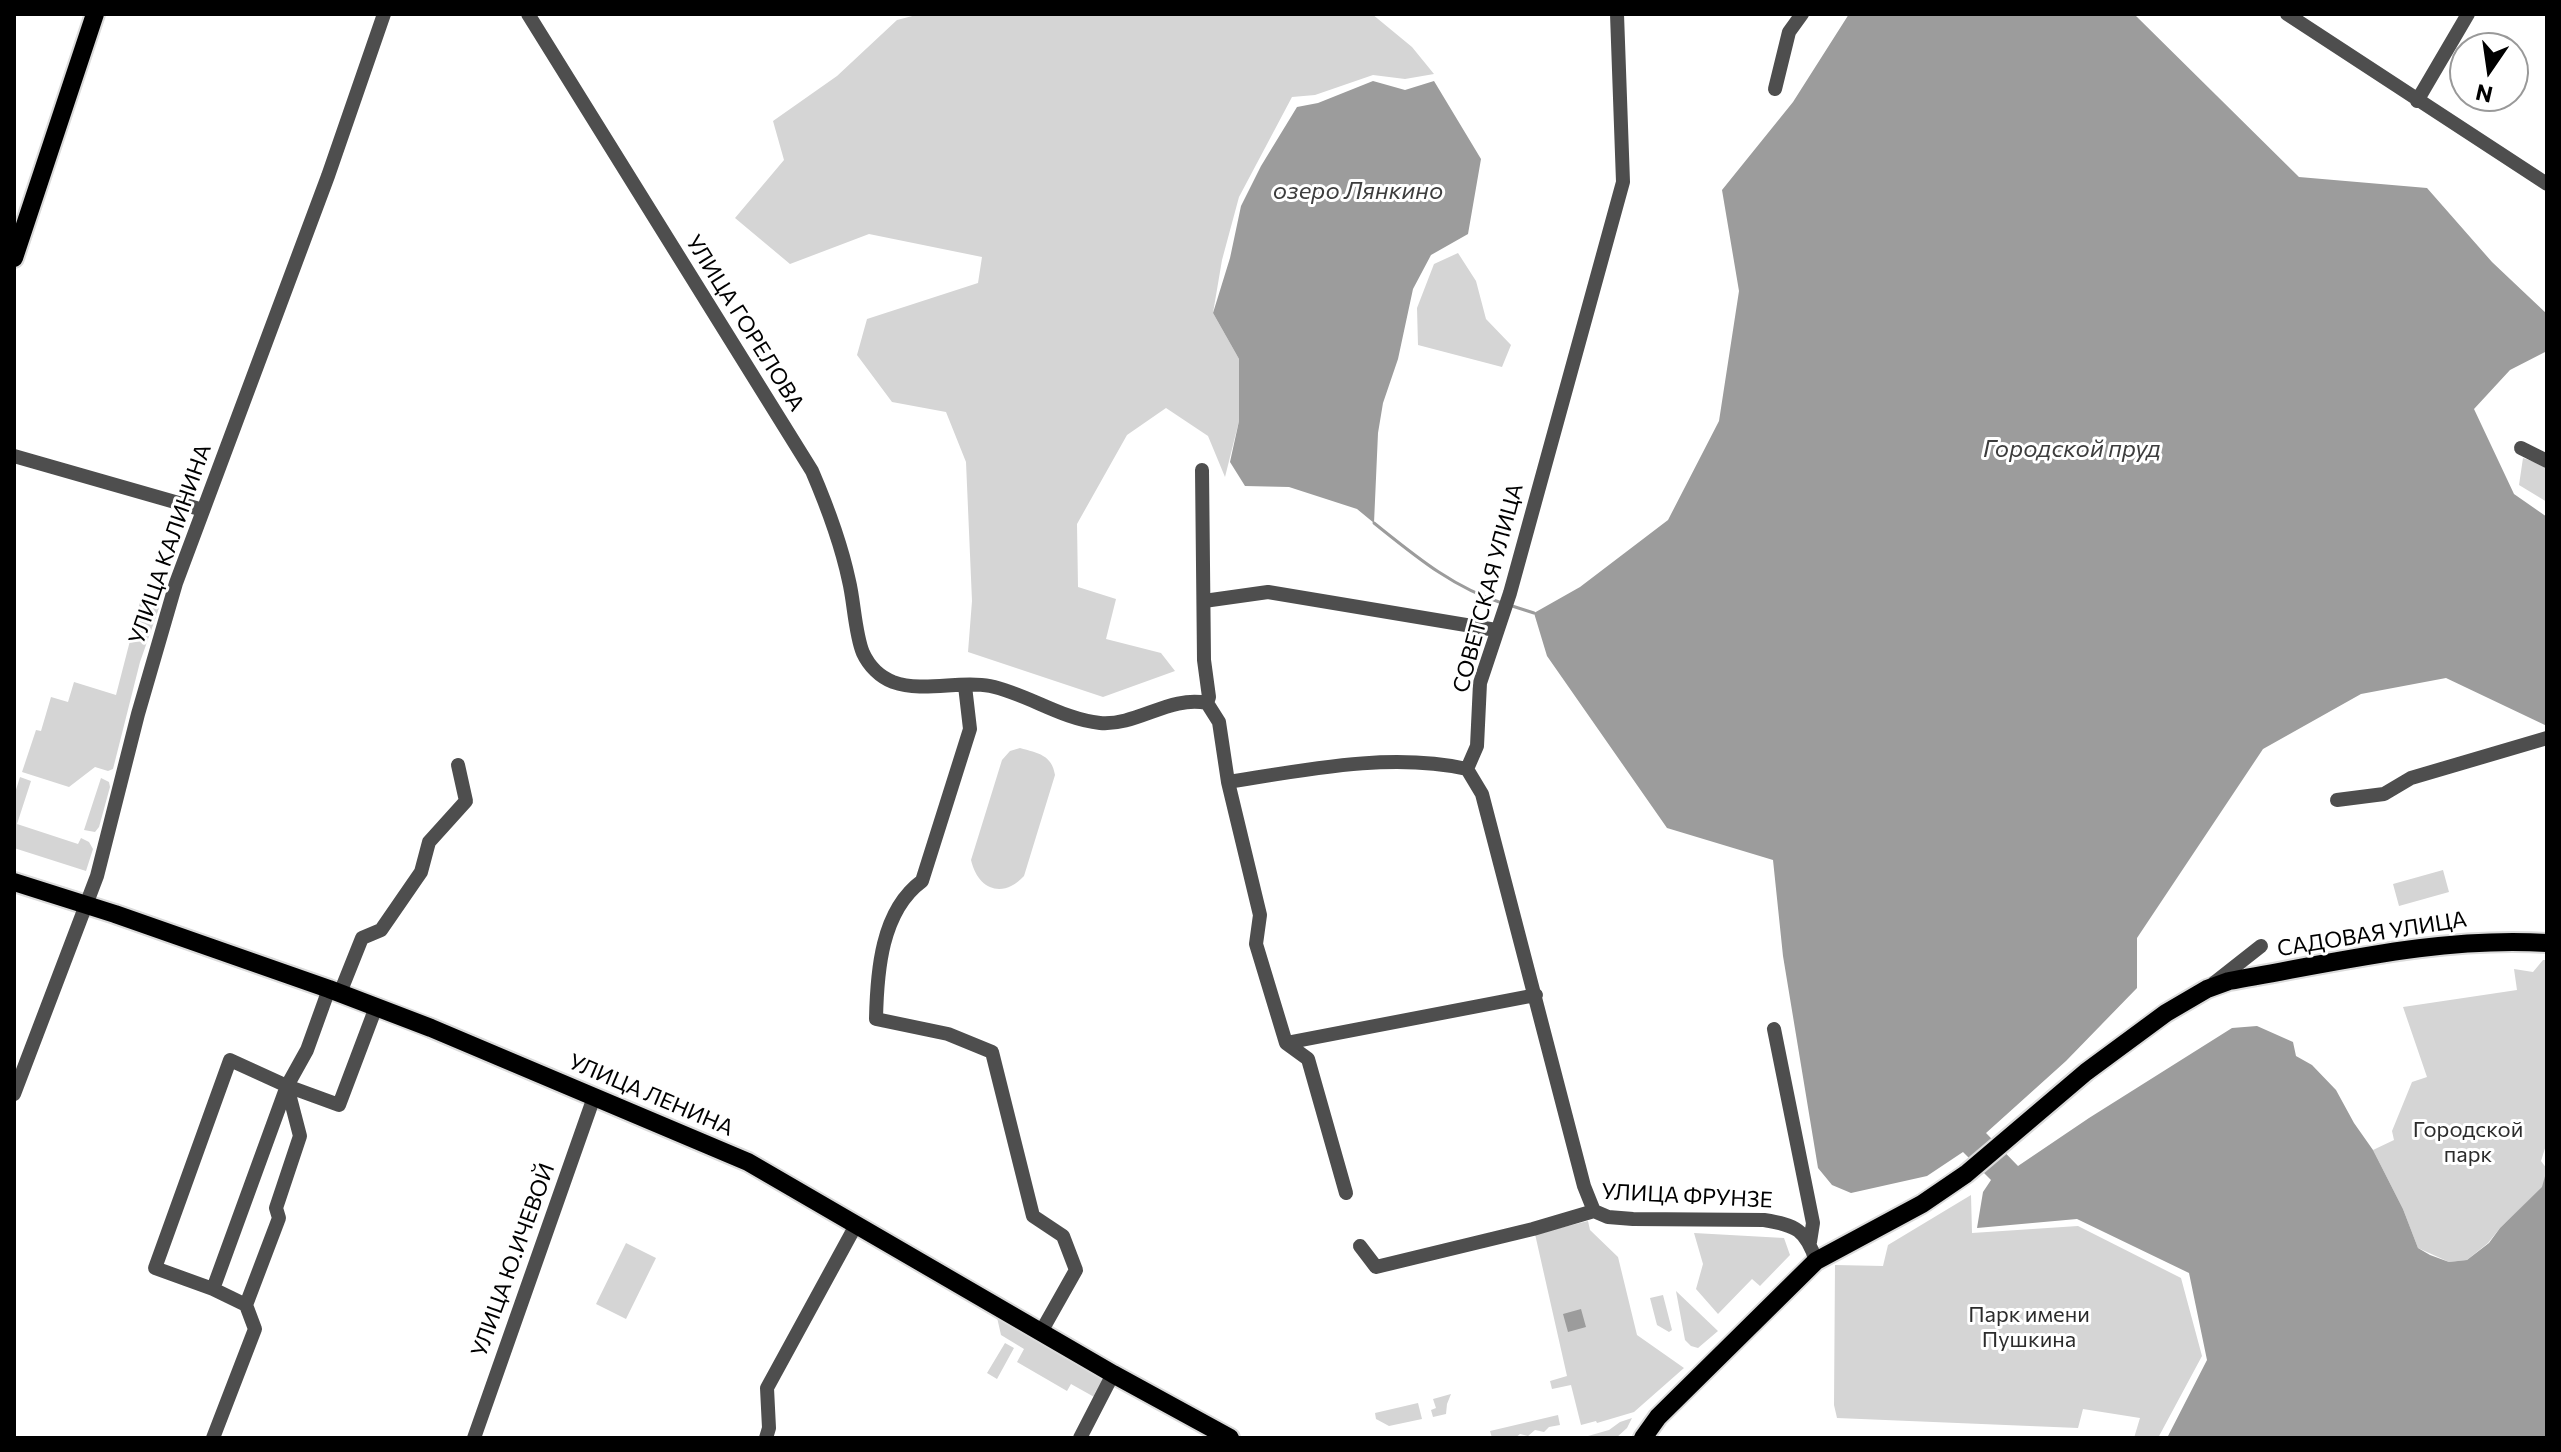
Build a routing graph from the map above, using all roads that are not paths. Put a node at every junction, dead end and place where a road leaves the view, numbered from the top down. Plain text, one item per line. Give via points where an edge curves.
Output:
1 (95, 14) edge
2 (384, 14) edge
3 (528, 14) edge
4 (1617, 14) edge
5 (1802, 14) edge
6 (2287, 14) edge
7 (2468, 14) edge
8 (1775, 89) dead end
9 (2417, 101) junction
10 (2547, 184) edge
11 (14, 258) edge
12 (2521, 448) dead end
13 (14, 456) edge
14 (2547, 461) edge
15 (1202, 470) dead end
16 (203, 510) junction
17 (1204, 601) junction
18 (1496, 630) junction
19 (965, 686) junction
20 (1207, 703) junction
21 (2547, 738) edge
22 (458, 765) dead end
23 (1467, 769) junction
24 (1228, 782) junction
25 (2337, 800) dead end
26 (14, 882) edge
27 (87, 906) junction
28 (2547, 943) edge
29 (2261, 946) dead end
30 (2207, 989) junction
31 (334, 991) junction
32 (1536, 995) junction
33 (376, 1007) junction
34 (1774, 1029) dead end
35 (1286, 1043) junction
36 (287, 1086) junction
37 (14, 1094) edge
38 (594, 1097) junction
39 (1346, 1193) dead end
40 (1594, 1211) junction
41 (856, 1225) junction
42 (1810, 1242) junction
43 (1360, 1246) dead end
44 (1816, 1261) junction
45 (213, 1289) junction
46 (246, 1305) junction
47 (1041, 1332) junction
48 (1113, 1374) junction
49 (1658, 1417) junction
50 (213, 1438) edge
51 (474, 1438) edge
52 (766, 1438) edge
53 (1080, 1438) edge
54 (1230, 1438) edge
55 (1627, 1438) edge
56 (1643, 1438) edge

1 - 11 main road
2 - 16 street, УЛИЦА КАЛИНИНА
3 - 19 street, УЛИЦА ГОРЕЛОВА via 812,471 849,578 863,653 878,674 892,682
4 - 18 street, СОВЕТСКАЯ УЛИЦА via 1623,182
5 - 8 street via 1789,32
6 - 9 street
7 - 9 street
9 - 10 street
12 - 14 street
13 - 16 street
15 - 17 street
16 - 27 street, УЛИЦА КАЛИНИНА via 155,651
17 - 18 street via 1268,592
17 - 20 street
18 - 23 street, СОВЕТСКАЯ УЛИЦА via 1480,683 1477,746
19 - 20 street via 1004,689 1100,723 1195,700
19 - 47 street via 970,729 922,881 894,912 877,985 876,1019 948,1034 992,1052 1033,1216 1063,1236 1076,1270
20 - 24 street via 1219,722
21 - 25 street via 2411,778 2384,794
22 - 31 street via 466,801 429,842 421,872 381,930 362,938
23 - 24 street via 1437,763 1331,765
23 - 32 street via 1482,794
24 - 35 street via 1260,915 1256,944
26 - 27 main road, УЛИЦА ЛЕНИНА
27 - 31 main road, УЛИЦА ЛЕНИНА
27 - 37 street, УЛИЦА КАЛИНИНА
28 - 30 main road, САДОВАЯ УЛИЦА via 2452,944
29 - 30 street, САДОВАЯ УЛИЦА
30 - 44 main road, САДОВАЯ УЛИЦА via 2086,1072 1966,1174
31 - 33 main road, УЛИЦА ЛЕНИНА
31 - 36 street
32 - 35 street
32 - 40 street
33 - 36 street via 339,1105
33 - 38 main road, УЛИЦА ЛЕНИНА
34 - 42 street via 1813,1223
35 - 39 street via 1308,1059
36 - 45 street
36 - 45 street via 230,1060 155,1268
36 - 46 street via 300,1136 276,1208 279,1218
38 - 41 main road, УЛИЦА ЛЕНИНА via 748,1162
38 - 51 street, УЛИЦА Ю.ИЧЕВОЙ
40 - 42 street, УЛИЦА ФРУНЗЕ via 1633,1219 1764,1220 1791,1227
40 - 43 street, УЛИЦА ФРУНЗЕ via 1376,1267
41 - 47 main road, УЛИЦА ЛЕНИНА
41 - 52 street via 767,1388
42 - 44 street
44 - 49 main road, САДОВАЯ УЛИЦА
45 - 46 street
46 - 50 street via 255,1329
47 - 48 main road, УЛИЦА ЛЕНИНА
48 - 53 street
48 - 54 main road, УЛИЦА ЛЕНИНА
49 - 55 main road
49 - 56 main road

